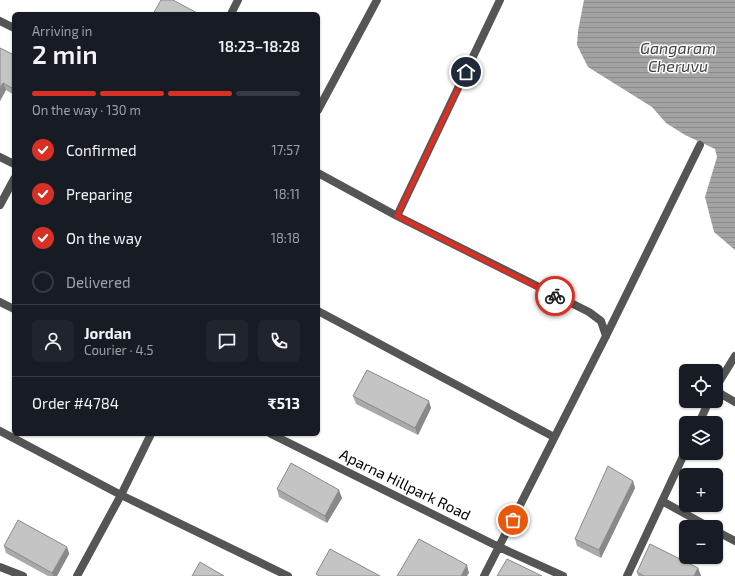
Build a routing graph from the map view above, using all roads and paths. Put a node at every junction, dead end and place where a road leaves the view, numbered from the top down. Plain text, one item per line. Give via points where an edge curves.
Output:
1 (238, 0) edge
2 (377, 0) edge
3 (500, 0) edge
4 (232, 12) edge
5 (0, 21) edge
6 (12, 27) edge
7 (320, 106) edge
8 (700, 145) dead end
9 (0, 157) edge
10 (12, 163) edge
11 (320, 174) edge
12 (12, 183) edge
13 (0, 205) edge
14 (397, 216) junction
15 (0, 302) edge
16 (12, 308) edge
17 (320, 312) edge
18 (606, 336) junction
19 (735, 356) edge
20 (723, 376) edge
21 (723, 395) edge
22 (735, 402) edge
23 (0, 431) edge
24 (150, 436) edge
25 (275, 436) edge
26 (554, 438) junction
27 (681, 460) edge
28 (121, 494) junction
29 (662, 501) junction
30 (696, 520) edge
31 (723, 535) edge
32 (735, 541) edge
33 (499, 547) junction
34 (0, 567) edge
35 (23, 576) edge
36 (77, 576) edge
37 (288, 576) edge
38 (484, 576) edge
39 (563, 576) edge
40 (627, 576) edge

1 - 4 street
2 - 7 street
3 - 14 street
5 - 6 street
8 - 18 street
9 - 10 street
11 - 14 street
12 - 13 street
14 - 18 street via 589,312 601,320
15 - 16 street
17 - 26 street
18 - 26 street
19 - 20 street
21 - 22 street
23 - 28 street
24 - 28 street
25 - 33 street, Aparna Hillpark Road
26 - 33 street
27 - 29 street
28 - 36 street
28 - 37 street
29 - 30 street
29 - 40 street
31 - 32 street
33 - 38 street
33 - 39 street, Aparna Hillpark Road
34 - 35 street

